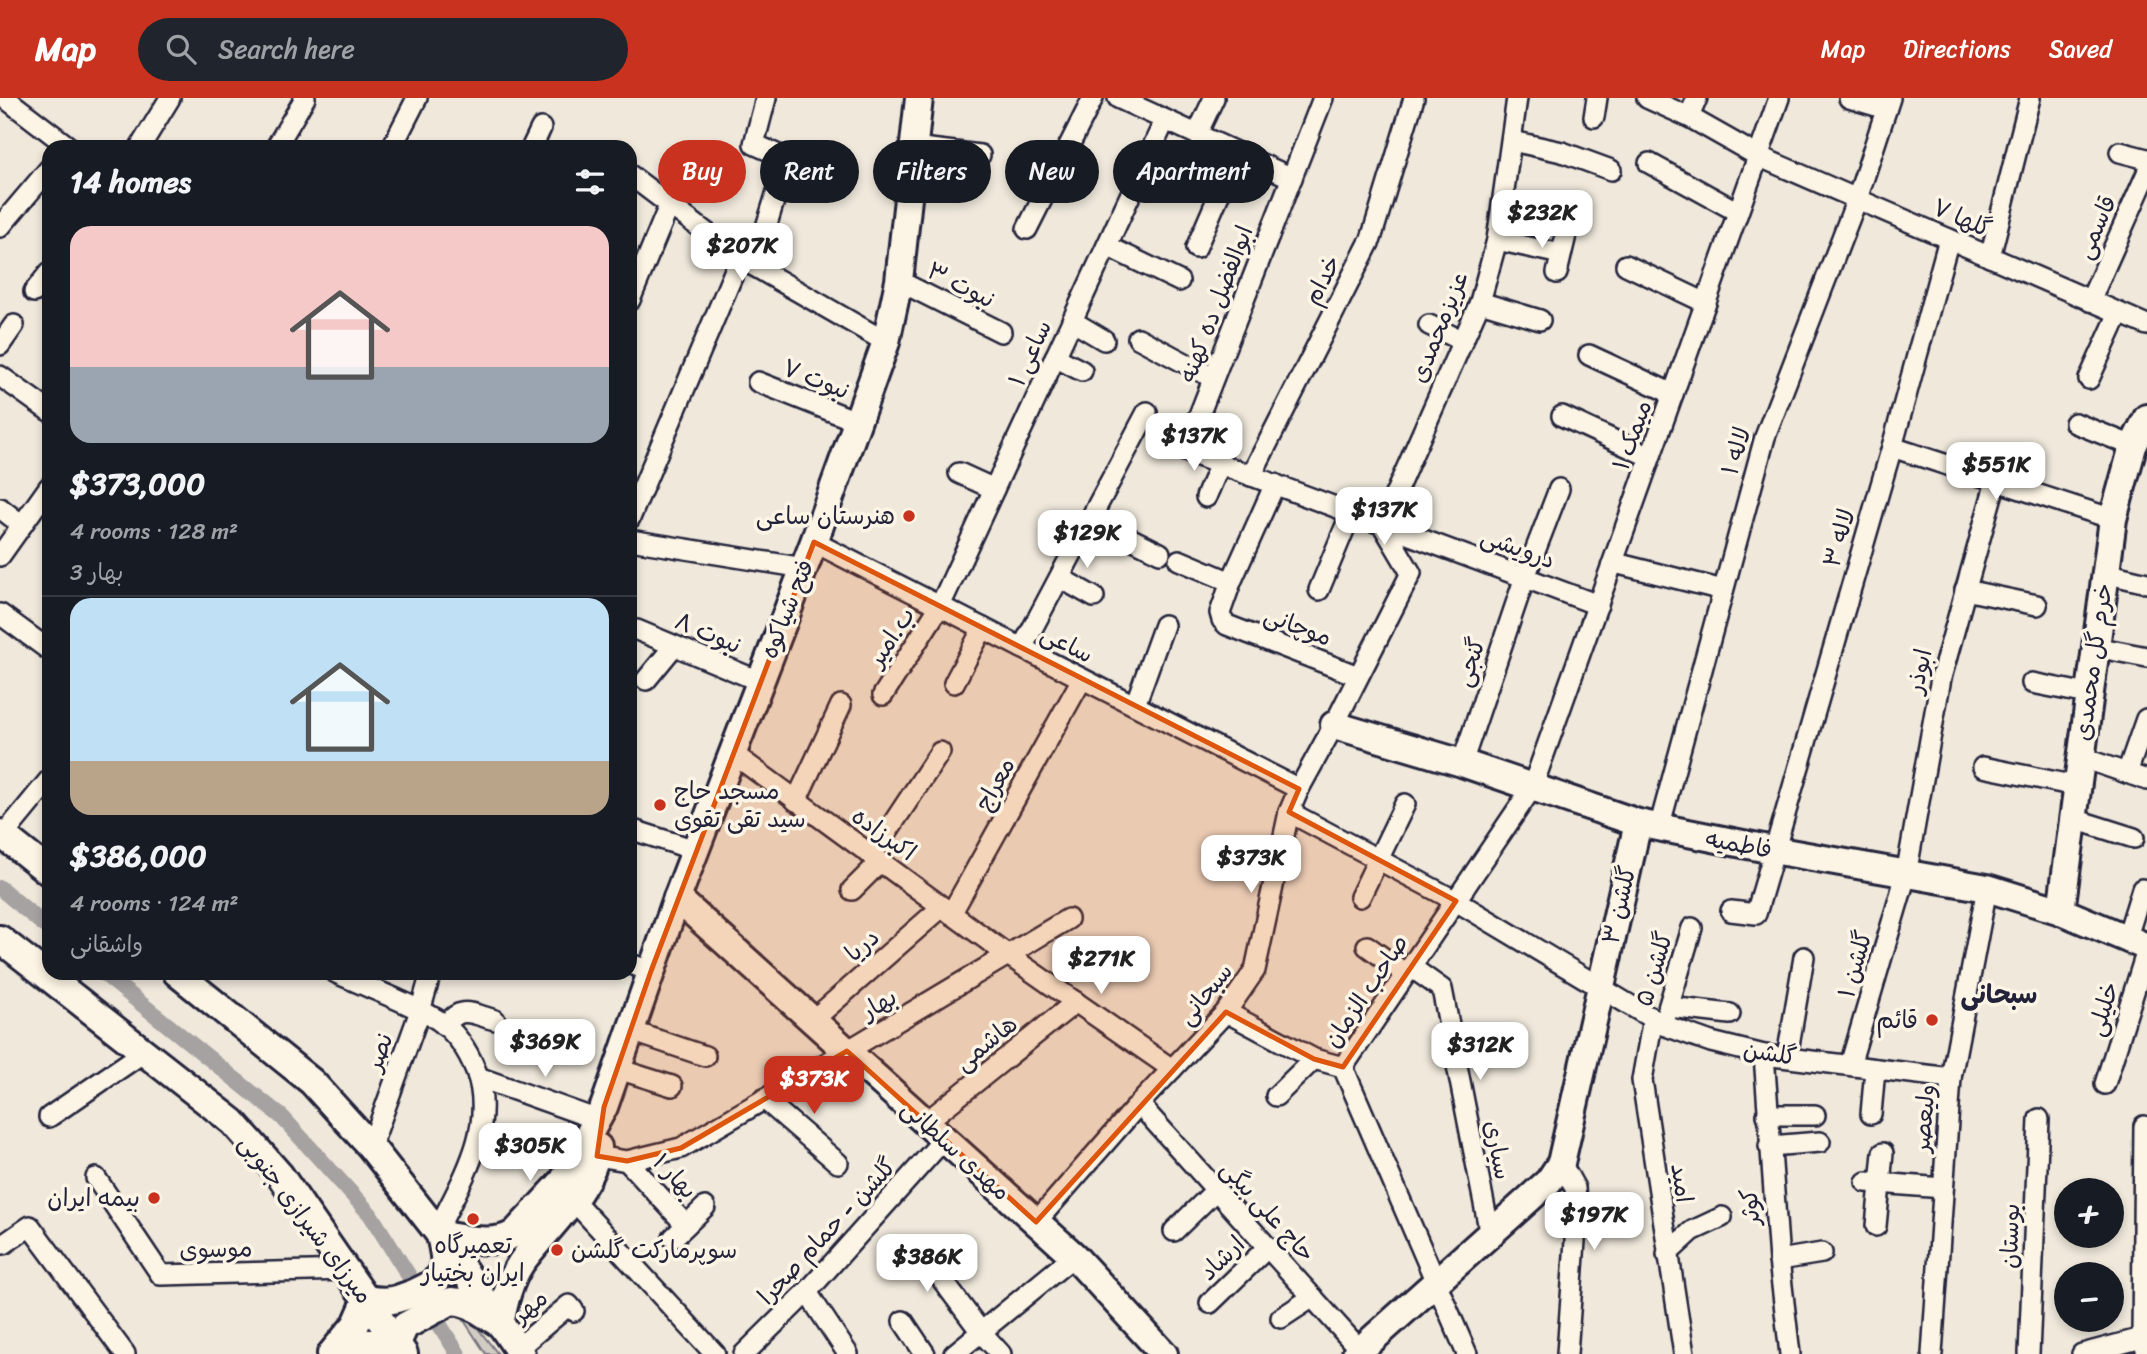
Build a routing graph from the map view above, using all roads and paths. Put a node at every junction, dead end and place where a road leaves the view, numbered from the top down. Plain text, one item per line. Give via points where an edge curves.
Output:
1 (5, 98) edge
2 (169, 98) edge
3 (304, 98) edge
4 (417, 98) edge
5 (766, 98) edge
6 (919, 98) edge
7 (1093, 98) edge
8 (1118, 98) edge
9 (1214, 98) edge
10 (1323, 98) edge
11 (1414, 98) edge
12 (1517, 98) edge
13 (1647, 98) edge
14 (1697, 98) edge
15 (1779, 98) edge
16 (1849, 98) edge
17 (2030, 98) edge
18 (1888, 104) edge
19 (1689, 117) junction
20 (1165, 120) junction
21 (541, 128) dead end
22 (1197, 134) junction
23 (59, 140) edge
24 (144, 140) edge
25 (280, 140) edge
26 (396, 140) edge
27 (535, 140) edge
28 (914, 140) edge
29 (1210, 140) edge
30 (1512, 141) junction
31 (2120, 152) dead end
32 (1758, 156) junction
33 (2147, 159) edge
34 (1649, 163) dead end
35 (1274, 170) edge
36 (1611, 170) dead end
37 (2147, 173) edge
38 (42, 177) edge
39 (1292, 178) junction
40 (637, 181) edge
41 (1857, 200) junction
42 (907, 203) edge
43 (1215, 203) edge
44 (669, 206) junction
45 (1738, 212) junction
46 (0, 227) edge
47 (1027, 229) dead end
48 (1949, 239) junction
49 (1497, 240) junction
50 (1107, 246) junction
51 (1196, 248) dead end
52 (1561, 254) dead end
53 (1990, 257) junction
54 (747, 262) junction
55 (1626, 265) dead end
56 (899, 281) junction
57 (1179, 281) dead end
58 (42, 282) edge
59 (637, 283) edge
60 (34, 292) dead end
61 (2090, 301) junction
62 (1480, 302) junction
63 (1706, 303) junction
64 (2119, 313) junction
65 (1540, 320) dead end
66 (1072, 321) junction
67 (2147, 325) edge
68 (14, 326) dead end
69 (1429, 326) dead end
70 (1001, 332) dead end
71 (1138, 338) dead end
72 (1104, 340) dead end
73 (1463, 341) junction
74 (886, 342) junction
75 (0, 345) edge
76 (1589, 355) dead end
77 (1055, 357) junction
78 (1082, 371) dead end
79 (0, 376) edge
80 (1213, 379) junction
81 (2090, 379) dead end
82 (758, 382) dead end
83 (1673, 394) junction
84 (42, 406) edge
85 (1147, 412) dead end
86 (1562, 416) dead end
87 (2147, 418) edge
88 (856, 421) junction
89 (2075, 423) dead end
90 (2133, 446) junction
91 (1892, 447) junction
92 (1185, 451) joint
93 (1650, 457) junction
94 (1220, 464) junction
95 (959, 473) dead end
96 (1251, 475) junction
97 (1996, 481) junction
98 (1275, 484) junction
99 (994, 489) junction
100 (1559, 489) dead end
101 (1206, 497) dead end
102 (42, 499) edge
103 (637, 503) edge
104 (0, 508) edge
105 (1351, 513) junction
106 (1091, 519) junction
107 (2113, 519) junction
108 (1382, 524) junction
109 (22, 525) junction
110 (637, 541) edge
111 (814, 542) junction
112 (0, 556) edge
113 (1619, 564) dead end
114 (803, 568) junction
115 (2105, 573) junction
116 (1525, 577) junction
117 (1060, 578) junction
118 (1231, 582) junction
119 (2147, 583) edge
120 (1320, 590) dead end
121 (1723, 590) junction
122 (1965, 590) junction
123 (1094, 597) dead end
124 (1598, 605) junction
125 (2037, 605) dead end
126 (940, 606) junction
127 (0, 614) edge
128 (1164, 625) dead end
129 (983, 628) junction
130 (638, 630) dead end
131 (42, 645) edge
132 (674, 646) junction
133 (2095, 647) junction
134 (1023, 648) junction
135 (2147, 657) edge
136 (1358, 676) junction
137 (1082, 678) junction
138 (646, 680) dead end
139 (759, 681) junction
140 (954, 683) dead end
141 (2032, 683) dead end
142 (2088, 694) junction
143 (883, 695) dead end
144 (842, 705) dead end
145 (1135, 705) junction
146 (2146, 719) edge
147 (1334, 725) junction
148 (940, 752) dead end
149 (732, 753) junction
150 (2080, 757) junction
151 (1462, 763) junction
152 (1983, 767) dead end
153 (2127, 773) junction
154 (2147, 780) edge
155 (2076, 786) junction
156 (42, 788) edge
157 (1532, 788) junction
158 (1299, 789) junction
159 (796, 801) junction
160 (1405, 804) dead end
161 (1290, 812) junction
162 (2071, 818) junction
163 (1649, 825) junction
164 (637, 831) edge
165 (2, 834) edge
166 (2134, 838) dead end
167 (695, 850) junction
168 (1773, 850) junction
169 (876, 858) junction
170 (1378, 859) junction
171 (42, 866) edge
172 (1906, 875) junction
173 (1987, 888) junction
174 (2142, 889) dead end
175 (852, 890) dead end
176 (1360, 897) dead end
177 (677, 898) junction
178 (1456, 901) junction
179 (947, 910) junction
180 (1731, 911) dead end
181 (2061, 911) junction
182 (1068, 919) dead end
183 (1692, 928) dead end
184 (0, 939) edge
185 (2140, 944) edge
186 (1367, 946) dead end
187 (1008, 955) junction
188 (1804, 957) dead end
189 (641, 967) edge
190 (1408, 970) junction
191 (42, 972) edge
192 (52, 980) edge
193 (193, 980) edge
194 (353, 980) edge
195 (429, 980) edge
196 (1601, 987) junction
197 (1076, 1002) junction
198 (420, 1011) junction
199 (1226, 1012) junction
200 (1730, 1014) dead end
201 (1662, 1017) junction
202 (495, 1020) dead end
203 (813, 1020) junction
204 (445, 1026) junction
205 (631, 1031) junction
206 (847, 1051) junction
207 (144, 1052) junction
208 (1764, 1055) junction
209 (705, 1056) dead end
210 (1787, 1057) junction
211 (1314, 1059) junction
212 (1850, 1065) junction
213 (1343, 1067) junction
214 (618, 1069) junction
215 (1172, 1069) junction
216 (1875, 1069) junction
217 (478, 1077) junction
218 (1951, 1078) junction
219 (2105, 1084) dead end
220 (672, 1086) dead end
221 (1276, 1096) dead end
222 (764, 1099) junction
223 (1139, 1104) junction
224 (601, 1114) junction
225 (1871, 1114) dead end
226 (1767, 1115) junction
227 (1815, 1115) dead end
228 (48, 1117) dead end
229 (2039, 1119) dead end
230 (2144, 1126) dead end
231 (935, 1131) junction
232 (1819, 1142) dead end
233 (1769, 1146) junction
234 (371, 1147) junction
235 (1883, 1153) dead end
236 (597, 1156) junction
237 (627, 1161) junction
238 (838, 1163) dead end
239 (1561, 1163) junction
240 (96, 1178) dead end
241 (1873, 1182) junction
242 (1943, 1188) junction
243 (1216, 1190) junction
244 (573, 1201) junction
245 (705, 1206) dead end
246 (1722, 1217) dead end
247 (1036, 1222) junction
248 (1876, 1226) dead end
249 (1174, 1231) dead end
250 (438, 1233) junction
251 (1490, 1234) junction
252 (505, 1240) junction
253 (4, 1244) dead end
254 (1268, 1247) junction
255 (1822, 1253) dead end
256 (1667, 1254) junction
257 (1074, 1256) junction
258 (965, 1257) dead end
259 (1779, 1260) junction
260 (519, 1266) junction
261 (347, 1270) junction
262 (1436, 1283) junction
263 (445, 1290) junction
264 (807, 1292) junction
265 (1313, 1297) junction
266 (367, 1300) junction
267 (1209, 1303) dead end
268 (574, 1311) dead end
269 (1281, 1318) dead end
270 (904, 1321) dead end
271 (500, 1324) junction
272 (403, 1329) edge
273 (981, 1332) junction
274 (2144, 1345) edge
275 (519, 1352) edge
276 (1358, 1352) edge
277 (1162, 1353) edge
278 (125, 1354) edge
279 (331, 1354) edge
280 (715, 1354) edge
281 (744, 1354) edge
282 (848, 1354) edge
283 (925, 1354) edge
284 (954, 1354) edge
285 (1001, 1354) edge
286 (1467, 1354) edge
287 (1567, 1354) edge
288 (1684, 1354) edge
289 (1790, 1354) edge
290 (1932, 1354) edge
291 (2029, 1354) edge
292 (2082, 1354) edge

1 - 23 street
2 - 24 street
3 - 25 street
4 - 26 street
5 - 54 street via 754,144 787,159
6 - 28 street, فتح شیاکوه
7 - 47 street
8 - 20 street
9 - 22 street
10 - 39 street, ابوالفضل ده کهنه
11 - 96 street, خدام via 1371,239
12 - 30 street, عزیزمحمدی
13 - 19 street, گلها ۷
14 - 19 street
15 - 32 street, میمک ۱
16 - 18 street
17 - 53 street
18 - 41 street, لاله ۱
19 - 32 street, گلها ۷
20 - 22 street
20 - 50 street, ساعی ۱
21 - 27 street
22 - 29 street
30 - 36 street
30 - 49 street, عزیزمحمدی
31 - 33 street
32 - 41 street, گلها ۷
32 - 45 street, میمک ۱
34 - 45 street
35 - 39 street
37 - 61 street, قاسمی
38 - 46 street
39 - 80 street, ابوالفضل ده کهنه
40 - 44 street
41 - 48 street, گلها ۷
41 - 121 street, لاله ۱ via 1765,437
42 - 56 street, فتح شیاکوه
43 - 51 street
44 - 54 street
44 - 59 street
45 - 63 street, میمک ۱
48 - 53 street, گلها ۷
48 - 91 street, لاله ۳
49 - 52 street
49 - 62 street, عزیزمحمدی
50 - 57 street
50 - 66 street, ساعی ۱
53 - 61 street, گلها ۷
54 - 74 street
54 - 103 street
55 - 63 street
56 - 70 street, نبوت ۳
56 - 74 street, فتح شیاکوه
58 - 60 street
61 - 64 street, گلها ۷
62 - 65 street
62 - 73 street, عزیزمحمدی
63 - 83 street, میمک ۱
64 - 67 street, گلها ۷
64 - 81 street
66 - 72 street
66 - 77 street, ساعی ۱
68 - 75 street
69 - 73 street
71 - 80 street
73 - 108 street, عزیزمحمدی
74 - 88 street, فتح شیاکوه
76 - 83 street
77 - 78 street
77 - 99 street, ساعی ۱
79 - 84 street
80 - 92 street, ابوالفضل ده کهنه
82 - 88 street, نبوت ۷
83 - 93 street, میمک ۱
85 - 106 street
86 - 93 street
87 - 90 street, خرم گل محمدی
88 - 111 street, فتح شیاکوه
89 - 90 street
90 - 107 street, خرم گل محمدی
91 - 97 street
91 - 168 street, لاله ۳
92 - 94 street, درویشی
93 - 124 street, میمک ۱
94 - 96 street, درویشی
94 - 101 street
95 - 99 street
96 - 98 street, درویشی
97 - 107 street
97 - 122 street, ابوذر
98 - 105 street, درویشی
98 - 118 street
99 - 126 street, ساعی ۱
100 - 116 street, گنجی
102 - 109 street
104 - 109 street
105 - 108 street, درویشی
105 - 120 street
106 - 117 street
106 - 118 street
107 - 115 street, خرم گل محمدی
108 - 116 street, درویشی
108 - 136 street, سبحانی via 1410,573
109 - 112 street
110 - 114 street
111 - 114 street, فتح شیاکوه
111 - 126 street, ساعی
113 - 121 street
114 - 139 street, فتح شیاکوه
115 - 119 street
115 - 133 street, خرم گل محمدی
116 - 124 street, درویشی
116 - 151 street, گنجی
117 - 123 street
117 - 134 street
118 - 136 street, موچانی via 1220,613 1227,625
121 - 163 street, لاله ۱
122 - 125 street
122 - 172 street, ابوذر via 1941,678
124 - 157 street, میمک ۱
126 - 129 street, ساعی
126 - 143 street, ب.امیر
127 - 131 street
128 - 145 street
129 - 134 street, ساعی
129 - 140 street
130 - 132 street, نبوت ۸
132 - 138 street
132 - 139 street, نبوت ۸
133 - 135 street
133 - 142 street, خرم گل محمدی
134 - 137 street, ساعی
136 - 147 street, سبحانی
137 - 145 street, ساعی
137 - 179 street, معراج
139 - 149 street, فتح شیاکوه
141 - 142 street
142 - 150 street, خرم گل محمدی
144 - 159 street
145 - 158 street, ساعی
146 - 153 street
147 - 151 street, فاطمیه
147 - 158 street, سبحانی
148 - 169 street
149 - 159 street, اکبرزاده
149 - 167 street, فتح شیاکوه
150 - 153 street
150 - 155 street, خرم گل محمدی
151 - 157 street, فاطمیه
152 - 155 street
153 - 154 street
155 - 162 street, خرم گل محمدی
156 - 165 street
157 - 163 street, فاطمیه
157 - 178 street, صاحب الزمان
158 - 161 street, سبحانی
159 - 169 street, اکبرزاده
160 - 170 street
161 - 170 street, گلشن
161 - 199 street, سبحانی via 1255,970
162 - 166 street
162 - 181 street, خرم گل محمدی
163 - 168 street, فاطمیه
163 - 196 street, گلشن ۳
164 - 167 street
165 - 171 street
167 - 177 street, فتح شیاکوه
168 - 172 street, فاطمیه
168 - 180 street, لاله ۳ via 1756,914
169 - 175 street
169 - 179 street, اکبرزاده
170 - 176 street
170 - 178 street, گلشن
172 - 173 street, فاطمیه
172 - 212 street, گلشن ۱
173 - 181 street, فاطمیه
173 - 218 street, ولیعصر
174 - 185 street, خلیلی
177 - 189 street, فتح شیاکوه
177 - 203 street, مهدی سلطانی
178 - 190 street, صاحب الزمان
178 - 196 street, گلشن
179 - 187 street, اکبرزاده
179 - 203 street, دریا
181 - 185 street, فاطمیه
182 - 187 street, بهار
183 - 201 street, گلشن ۵
184 - 191 street, میرزای شیرازی جنوبی
185 - 219 street, خلیلی
186 - 190 street, سیاری
187 - 197 street, اکبرزاده
187 - 206 street, بهار
188 - 210 street
189 - 205 street, فتح شیاکوه
190 - 213 street, صاحب الزمان
190 - 251 street, سیاری via 1442,989
192 - 207 street, میرزای شیرازی جنوبی
193 - 234 street via 312,1082
194 - 198 street
195 - 198 street, نصر
196 - 201 street, گلشن
196 - 239 street
197 - 215 street, اکبرزاده
197 - 231 street, هاشمی
198 - 204 street
198 - 234 street, نصر
199 - 211 street
199 - 215 street, سبحانی
200 - 201 street
201 - 208 street, گلشن via 1711,1042
201 - 256 street, امید via 1643,1080
202 - 204 street via 462,1011
203 - 206 street, مهدی سلطانی
204 - 217 street via 466,1049
205 - 209 street
205 - 214 street, فتح شیاکوه
206 - 222 street, بهار
206 - 231 street, مهدی سلطانی
207 - 228 street
207 - 261 street, میرزای شیرازی جنوبی via 233,1122 279,1174
208 - 210 street, گلشن
208 - 226 street, کوثر
210 - 212 street, گلشن
211 - 213 street
211 - 221 street
212 - 216 street, گلشن
213 - 262 street, صاحب الزمان
214 - 220 street
214 - 224 street, فتح شیاکوه
215 - 223 street, سبحانی
216 - 218 street, گلشن
216 - 225 street
217 - 224 street
217 - 250 street via 483,1108 479,1139
218 - 242 street, ولیعصر
222 - 237 street, بهار via 681,1148
222 - 238 street
223 - 243 street, حاج علی بیگی
223 - 247 street, سبحانی
224 - 236 street, فتح شیاکوه
224 - 252 street, فتح شیاکوه via 563,1181
226 - 227 street
226 - 233 street, کوثر
229 - 291 street, بوستان
230 - 274 street
231 - 247 street, مهدی سلطانی
231 - 264 street, گلشن - حمام صحرا
232 - 233 street
233 - 259 street, کوثر
234 - 250 street
235 - 241 street
236 - 237 street, بهار
236 - 244 street, فتح شیاکوه
237 - 245 street, بهار ۱ via 680,1232
239 - 251 street via 1549,1181
239 - 287 street via 1576,1188 1577,1213
240 - 261 street, موسوی via 161,1275
241 - 242 street
241 - 248 street
242 - 290 street, ولیعصر
243 - 249 street
243 - 254 street, حاج علی بیگی
244 - 260 street, فتح شیاکوه
244 - 280 street
246 - 256 street via 1692,1231
247 - 257 street, مهدی سلطانی
250 - 252 street
250 - 263 street
250 - 271 street
251 - 262 street
252 - 260 street via 499,1256 510,1267
253 - 278 street via 30,1226
254 - 265 street, حاج علی بیگی
254 - 267 street, ارشاد
255 - 259 street
256 - 288 street, امید
257 - 273 street
257 - 277 street, مهدی سلطانی
258 - 273 street via 943,1281
259 - 289 street, کوثر
260 - 271 street, فتح شیاکوه via 504,1299
261 - 266 street, میرزای شیرازی جنوبی
262 - 276 street
262 - 286 street, صاحب الزمان
263 - 271 street
263 - 272 street
264 - 281 street, گلشن - حمام صحرا
264 - 282 street
265 - 269 street
265 - 276 street, حاج علی بیگی
266 - 272 street, میرزای شیرازی جنوبی
266 - 272 street via 383,1301
266 - 279 street via 356,1325
268 - 275 street, مهر via 569,1305
270 - 283 street
271 - 275 street
272 - 279 street
273 - 284 street
273 - 285 street
274 - 292 street

